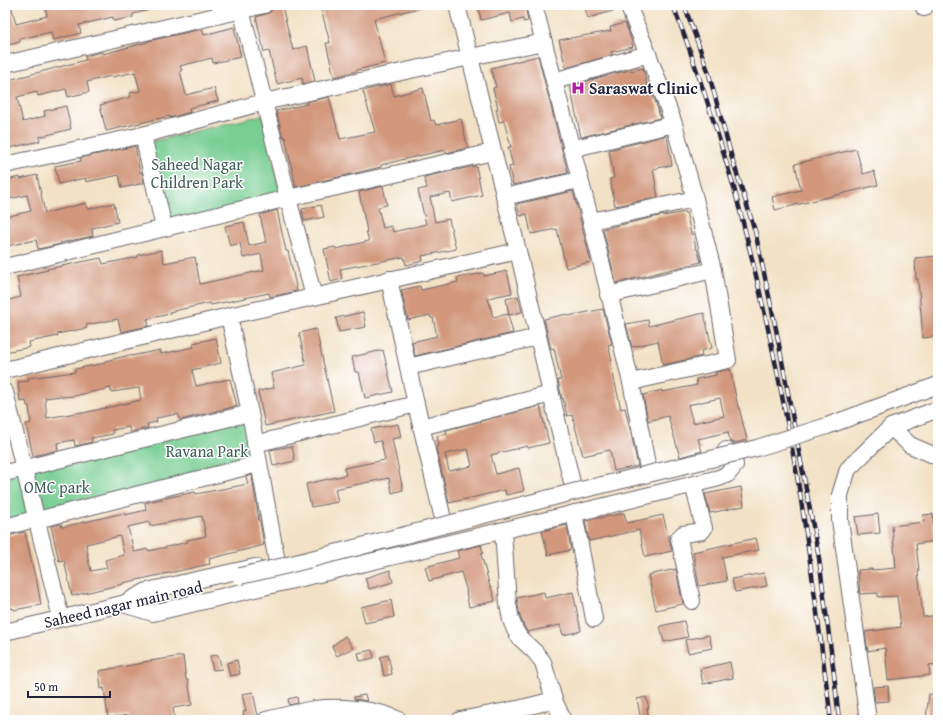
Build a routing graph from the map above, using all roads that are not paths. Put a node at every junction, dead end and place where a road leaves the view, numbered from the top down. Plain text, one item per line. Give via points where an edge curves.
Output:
1 (264, 5) edge
2 (457, 5) edge
3 (534, 5) edge
4 (628, 5) edge
5 (241, 8) edge
6 (544, 42) junction
7 (648, 54) junction
8 (470, 56) junction
9 (5, 64) edge
10 (554, 81) junction
11 (264, 102) junction
12 (674, 124) junction
13 (143, 135) junction
14 (572, 149) junction
15 (493, 152) junction
16 (5, 165) edge
17 (579, 180) junction
18 (504, 197) junction
19 (288, 198) junction
20 (694, 199) junction
21 (591, 221) junction
22 (164, 228) junction
23 (518, 251) junction
24 (5, 266) edge
25 (713, 270) junction
26 (389, 279) junction
27 (608, 295) junction
28 (314, 297) junction
29 (229, 316) junction
30 (538, 337) junction
31 (408, 367) junction
32 (5, 370) edge
33 (631, 382) junction
34 (938, 386) edge
35 (5, 392) edge
36 (551, 394) junction
37 (416, 404) junction
38 (938, 408) edge
39 (250, 413) junction
40 (422, 427) junction
41 (891, 427) junction
42 (755, 441) dead end
43 (255, 444) junction
44 (726, 450) junction
45 (938, 457) edge
46 (258, 464) junction
47 (24, 468) junction
48 (648, 469) junction
49 (5, 473) edge
50 (693, 484) junction
51 (573, 487) junction
52 (574, 513) junction
53 (443, 519) junction
54 (37, 520) junction
55 (5, 527) edge
56 (503, 531) junction
57 (277, 562) junction
58 (692, 601) dead end
59 (123, 604) junction
60 (61, 618) junction
61 (594, 619) dead end
62 (5, 632) edge
63 (554, 700) junction
64 (266, 720) edge
65 (399, 720) edge
66 (460, 720) edge
67 (563, 720) edge
68 (868, 720) edge

1 - 5 street
2 - 8 street
3 - 6 street
4 - 7 street
5 - 9 street
5 - 11 street
6 - 8 street
6 - 10 street
7 - 10 street
7 - 12 street
8 - 11 street
8 - 15 street
10 - 14 street
11 - 13 street
11 - 19 street
12 - 14 street
12 - 20 street
13 - 16 street
13 - 22 street
14 - 17 street
15 - 18 street
15 - 19 street
17 - 18 street
17 - 21 street
18 - 23 street
19 - 22 street
19 - 28 street
20 - 21 street
20 - 25 street
21 - 27 street
22 - 24 street
23 - 26 street
23 - 30 street
25 - 27 street
25 - 33 street via 728,360
26 - 28 street
26 - 31 street
27 - 33 street
28 - 29 street
29 - 32 street
29 - 39 street
30 - 31 street
30 - 36 street
31 - 37 street
33 - 48 street
34 - 59 street, Saheed nagar main road, bridge via 757,448
35 - 47 street
36 - 40 street
36 - 51 street
37 - 40 street
37 - 43 street
38 - 41 street
39 - 43 street
39 - 47 street
40 - 53 street
41 - 45 street via 910,445
41 - 68 street via 848,469 840,495 840,520
42 - 44 street
43 - 46 street
44 - 48 street
44 - 50 street via 733,452 735,465 728,474
46 - 54 street
46 - 57 street
47 - 49 street
47 - 54 street
48 - 51 street
50 - 52 street
50 - 58 street via 704,528 702,532 683,534 679,538
51 - 53 street
52 - 56 street
52 - 61 street
53 - 57 street
54 - 55 street
54 - 60 street
56 - 59 street via 153,613
56 - 63 street via 511,620 520,638 543,662
57 - 59 street via 147,591
59 - 60 street, Saheed nagar main road
60 - 62 street, Saheed nagar main road
63 - 66 street
63 - 67 street
64 - 65 street via 328,708 378,713

